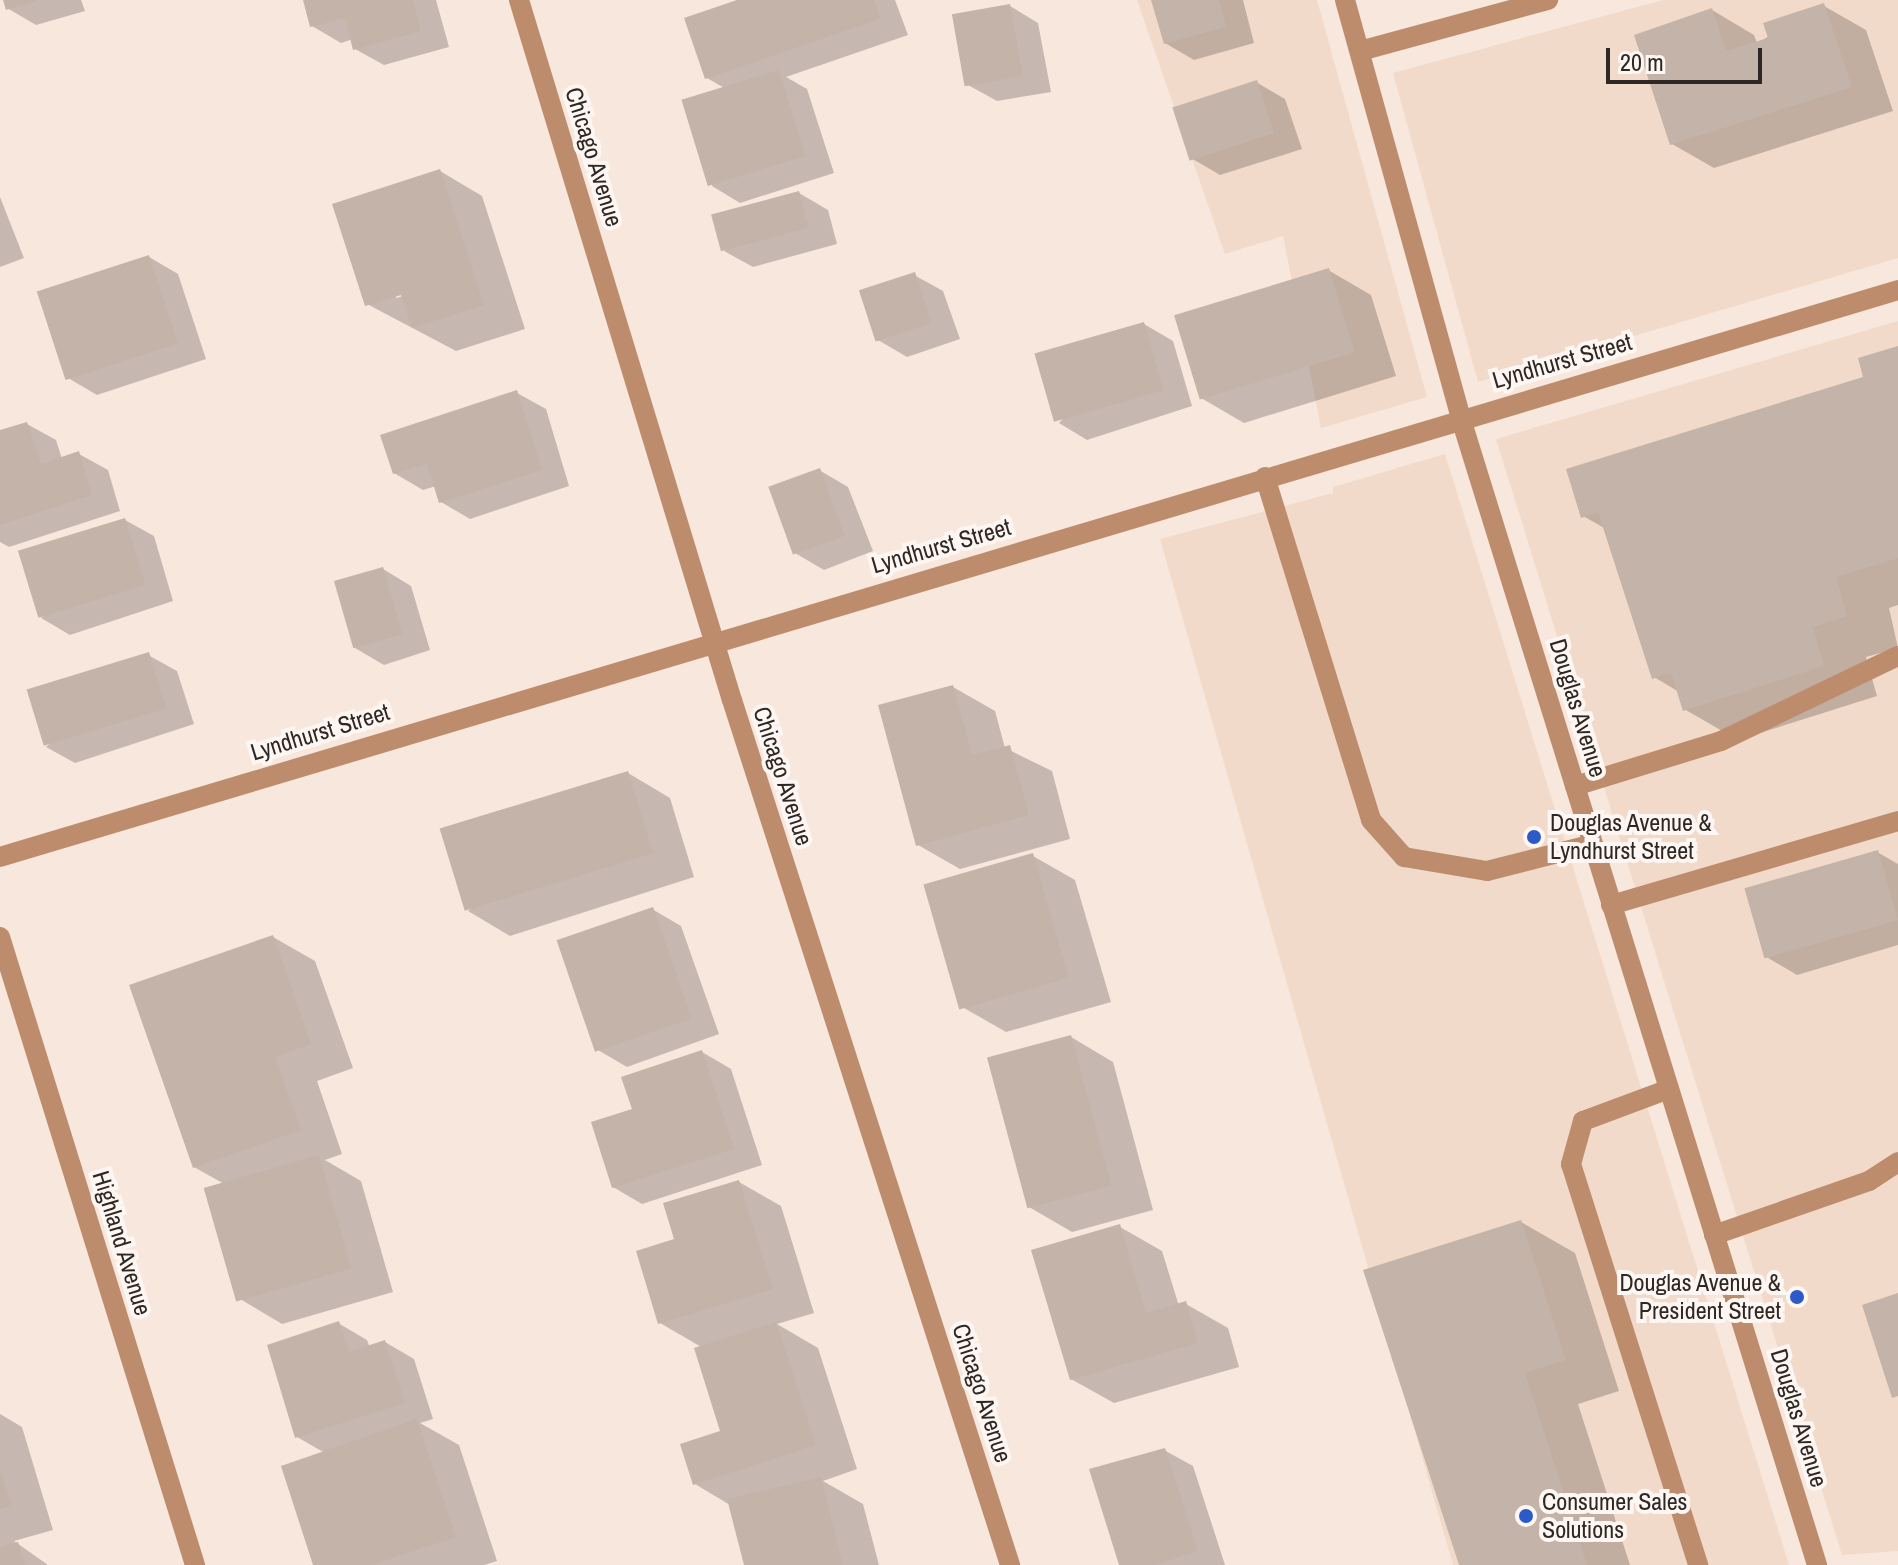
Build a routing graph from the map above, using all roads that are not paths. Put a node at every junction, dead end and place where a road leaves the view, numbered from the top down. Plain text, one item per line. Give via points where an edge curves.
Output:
1 (519, 0) edge
2 (1345, 0) edge
3 (1548, 0) edge
4 (1360, 51) junction
5 (1898, 290) edge
6 (1461, 419) junction
7 (1265, 477) junction
8 (714, 640) junction
9 (1898, 656) edge
10 (1575, 786) junction
11 (1898, 821) edge
12 (1593, 844) junction
13 (0, 857) edge
14 (1611, 905) junction
15 (0, 937) edge
16 (1669, 1089) junction
17 (1898, 1162) edge
18 (1714, 1235) junction
19 (195, 1565) edge
20 (1010, 1565) edge
21 (1698, 1565) edge
22 (1817, 1565) edge

1 - 8 street, Chicago Avenue
2 - 4 street, Douglas Avenue
3 - 4 street
4 - 6 street, Douglas Avenue
5 - 6 street, Lyndhurst Street
6 - 7 street, Lyndhurst Street
6 - 10 street, Douglas Avenue
7 - 8 street, Lyndhurst Street
7 - 12 street via 1371,820 1404,857 1487,871
8 - 13 street, Lyndhurst Street
8 - 20 street, Chicago Avenue
9 - 10 street via 1721,741
10 - 12 street, Douglas Avenue
11 - 14 street
12 - 14 street, Douglas Avenue
14 - 16 street, Douglas Avenue
15 - 19 street, Highland Avenue
16 - 18 street, Douglas Avenue
16 - 21 street via 1583,1121 1571,1164
17 - 18 street via 1869,1181
18 - 22 street, Douglas Avenue

